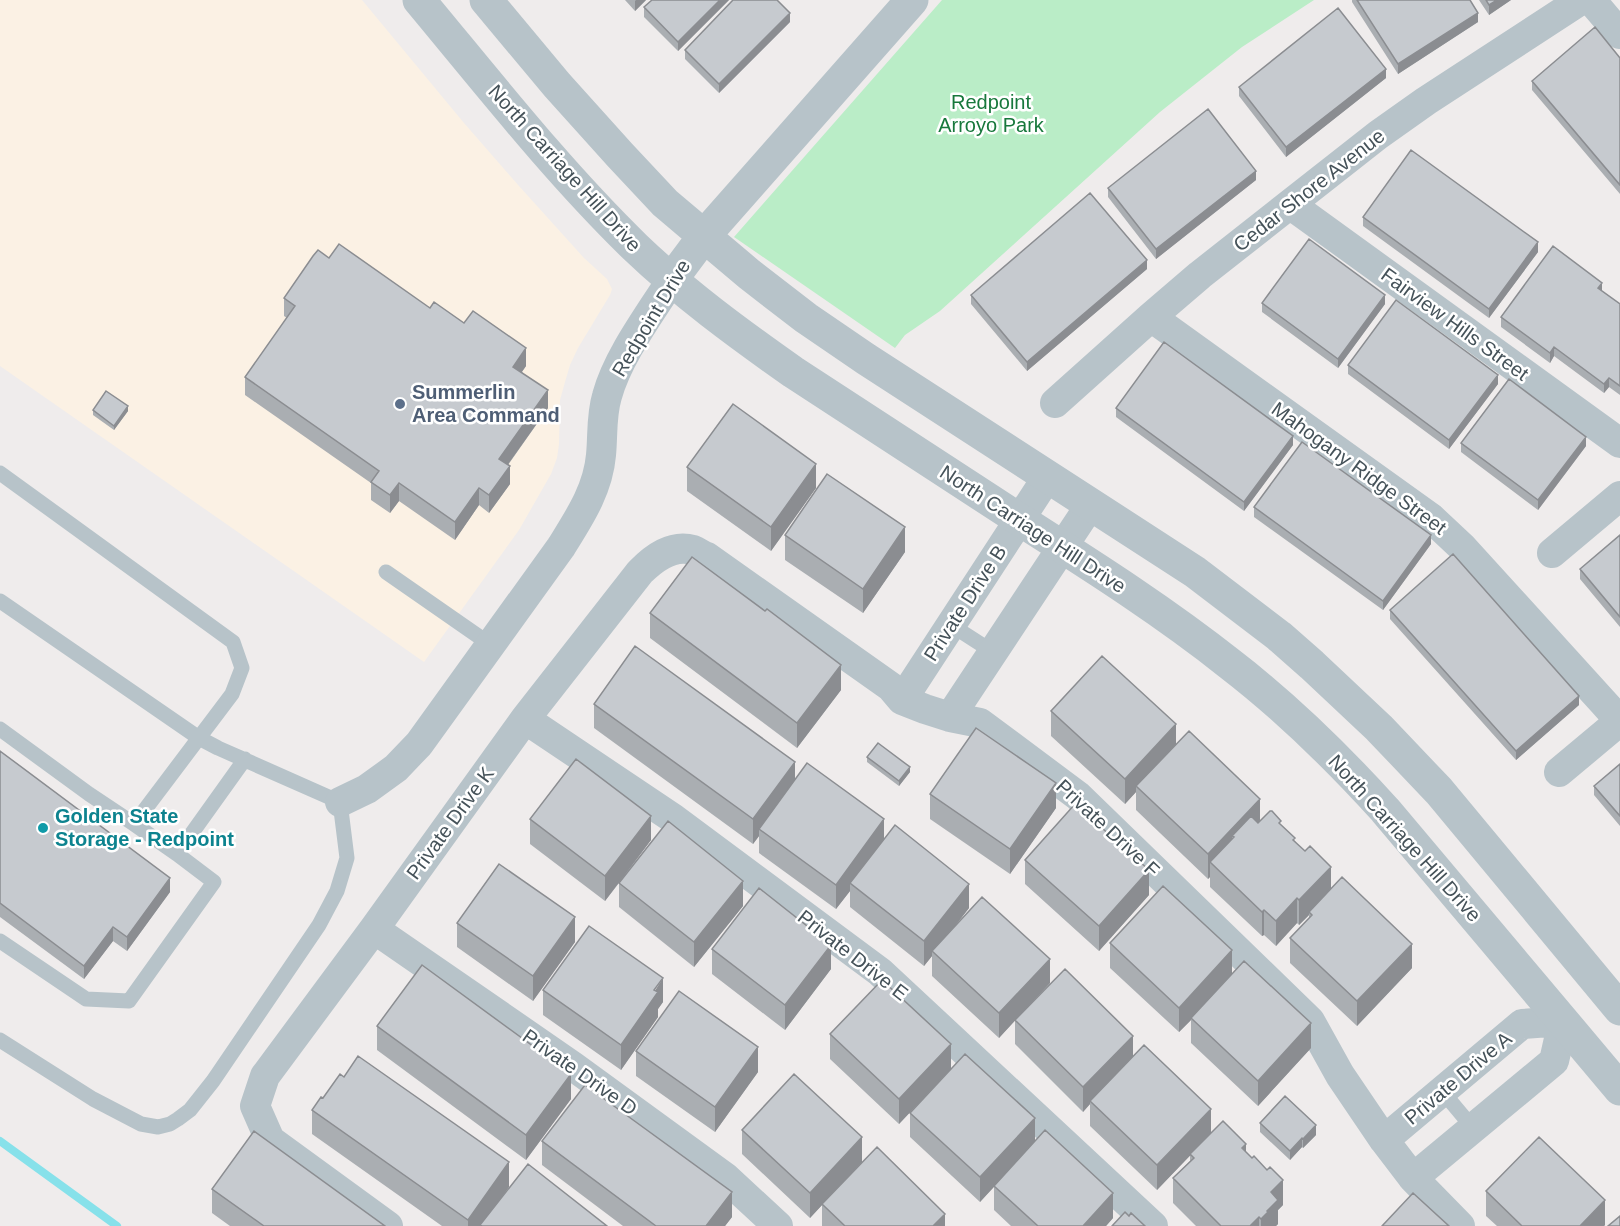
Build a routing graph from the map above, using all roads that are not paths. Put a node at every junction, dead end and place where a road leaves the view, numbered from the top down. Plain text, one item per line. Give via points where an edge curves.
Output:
1 (419, 0) edge
2 (486, 0) edge
3 (912, 0) edge
4 (1581, 0) edge
5 (1591, 0) edge
6 (1620, 34) edge
7 (1291, 205) junction
8 (704, 236) junction
9 (672, 279) junction
10 (1151, 317) junction
11 (1055, 403) dead end
12 (1620, 443) edge
13 (0, 473) edge
14 (1048, 476) junction
15 (1620, 496) edge
16 (1091, 504) junction
17 (1020, 519) junction
18 (1062, 547) junction
19 (664, 553) joint
20 (1552, 554) dead end
21 (386, 572) dead end
22 (0, 601) edge
23 (951, 625) junction
24 (490, 645) junction
25 (993, 652) junction
26 (902, 699) junction
27 (950, 717) junction
28 (525, 720) junction
29 (1620, 721) edge
30 (0, 729) edge
31 (199, 738) junction
32 (245, 759) junction
33 (1559, 772) dead end
34 (340, 802) junction
35 (134, 824) junction
36 (177, 854) junction
37 (374, 929) junction
38 (0, 941) edge
39 (1614, 990) edge
40 (1563, 1022) junction
41 (0, 1040) edge
42 (1620, 1089) edge
43 (1442, 1091) junction
44 (1473, 1128) junction
45 (1384, 1140) junction
46 (1413, 1178) junction
47 (388, 1226) edge
48 (778, 1226) edge
49 (1153, 1226) edge
50 (1460, 1226) edge

1 - 9 street, North Carriage Hill Drive via 563,171 636,248
2 - 8 street via 620,156
3 - 8 street, Redpoint Drive
4 - 7 street, Cedar Shore Avenue via 1402,118
5 - 6 street
7 - 10 street, Cedar Shore Avenue
7 - 12 street, Fairview Hills Street
8 - 9 street, Redpoint Drive
8 - 14 street via 815,324
9 - 17 street, North Carriage Hill Drive via 793,372
9 - 24 street, Redpoint Drive via 624,356 607,394 601,455 592,494 561,547
10 - 11 street, Cedar Shore Avenue
10 - 29 street, Mahogany Ridge Street via 1431,518
13 - 31 lane via 233,642 242,668 232,694
14 - 16 street
14 - 17 street, Private Drive B
15 - 20 street
16 - 18 street
16 - 39 street via 1239,605 1345,696 1439,792
17 - 18 street, North Carriage Hill Drive
17 - 23 street, Private Drive B
18 - 25 street
18 - 40 street, North Carriage Hill Drive via 1204,644 1296,720 1385,810
19 - 26 street, Private Drive F via 692,550 707,557 891,687
19 - 28 street, Private Drive K via 640,572
21 - 24 lane
22 - 31 lane
23 - 25 lane
23 - 26 street, Private Drive B
24 - 34 street, Redpoint Drive via 419,744 396,768
25 - 27 street
26 - 27 street, Private Drive F
27 - 45 street, Private Drive F via 980,723 1078,796 1310,1021 1340,1075
28 - 37 street, Private Drive K
28 - 49 street, Private Drive E via 674,819 880,972
29 - 33 street
30 - 35 lane
31 - 32 lane
31 - 35 lane
32 - 34 lane
32 - 36 lane
34 - 41 lane via 347,858 337,891 319,925 213,1081 178,1119 158,1127 141,1124 93,1099
35 - 36 lane
36 - 38 lane via 214,882 129,1001 86,999
37 - 47 street, Private Drive K via 265,1076 255,1106 270,1140
37 - 48 street, Private Drive D via 725,1177
39 - 40 street
40 - 42 street, North Carriage Hill Drive
40 - 43 street, Private Drive A via 1522,1024
40 - 44 street via 1554,1061
43 - 44 lane
43 - 45 street, Private Drive A
44 - 46 street
45 - 46 street, Private Drive F
46 - 50 street, Private Drive F

